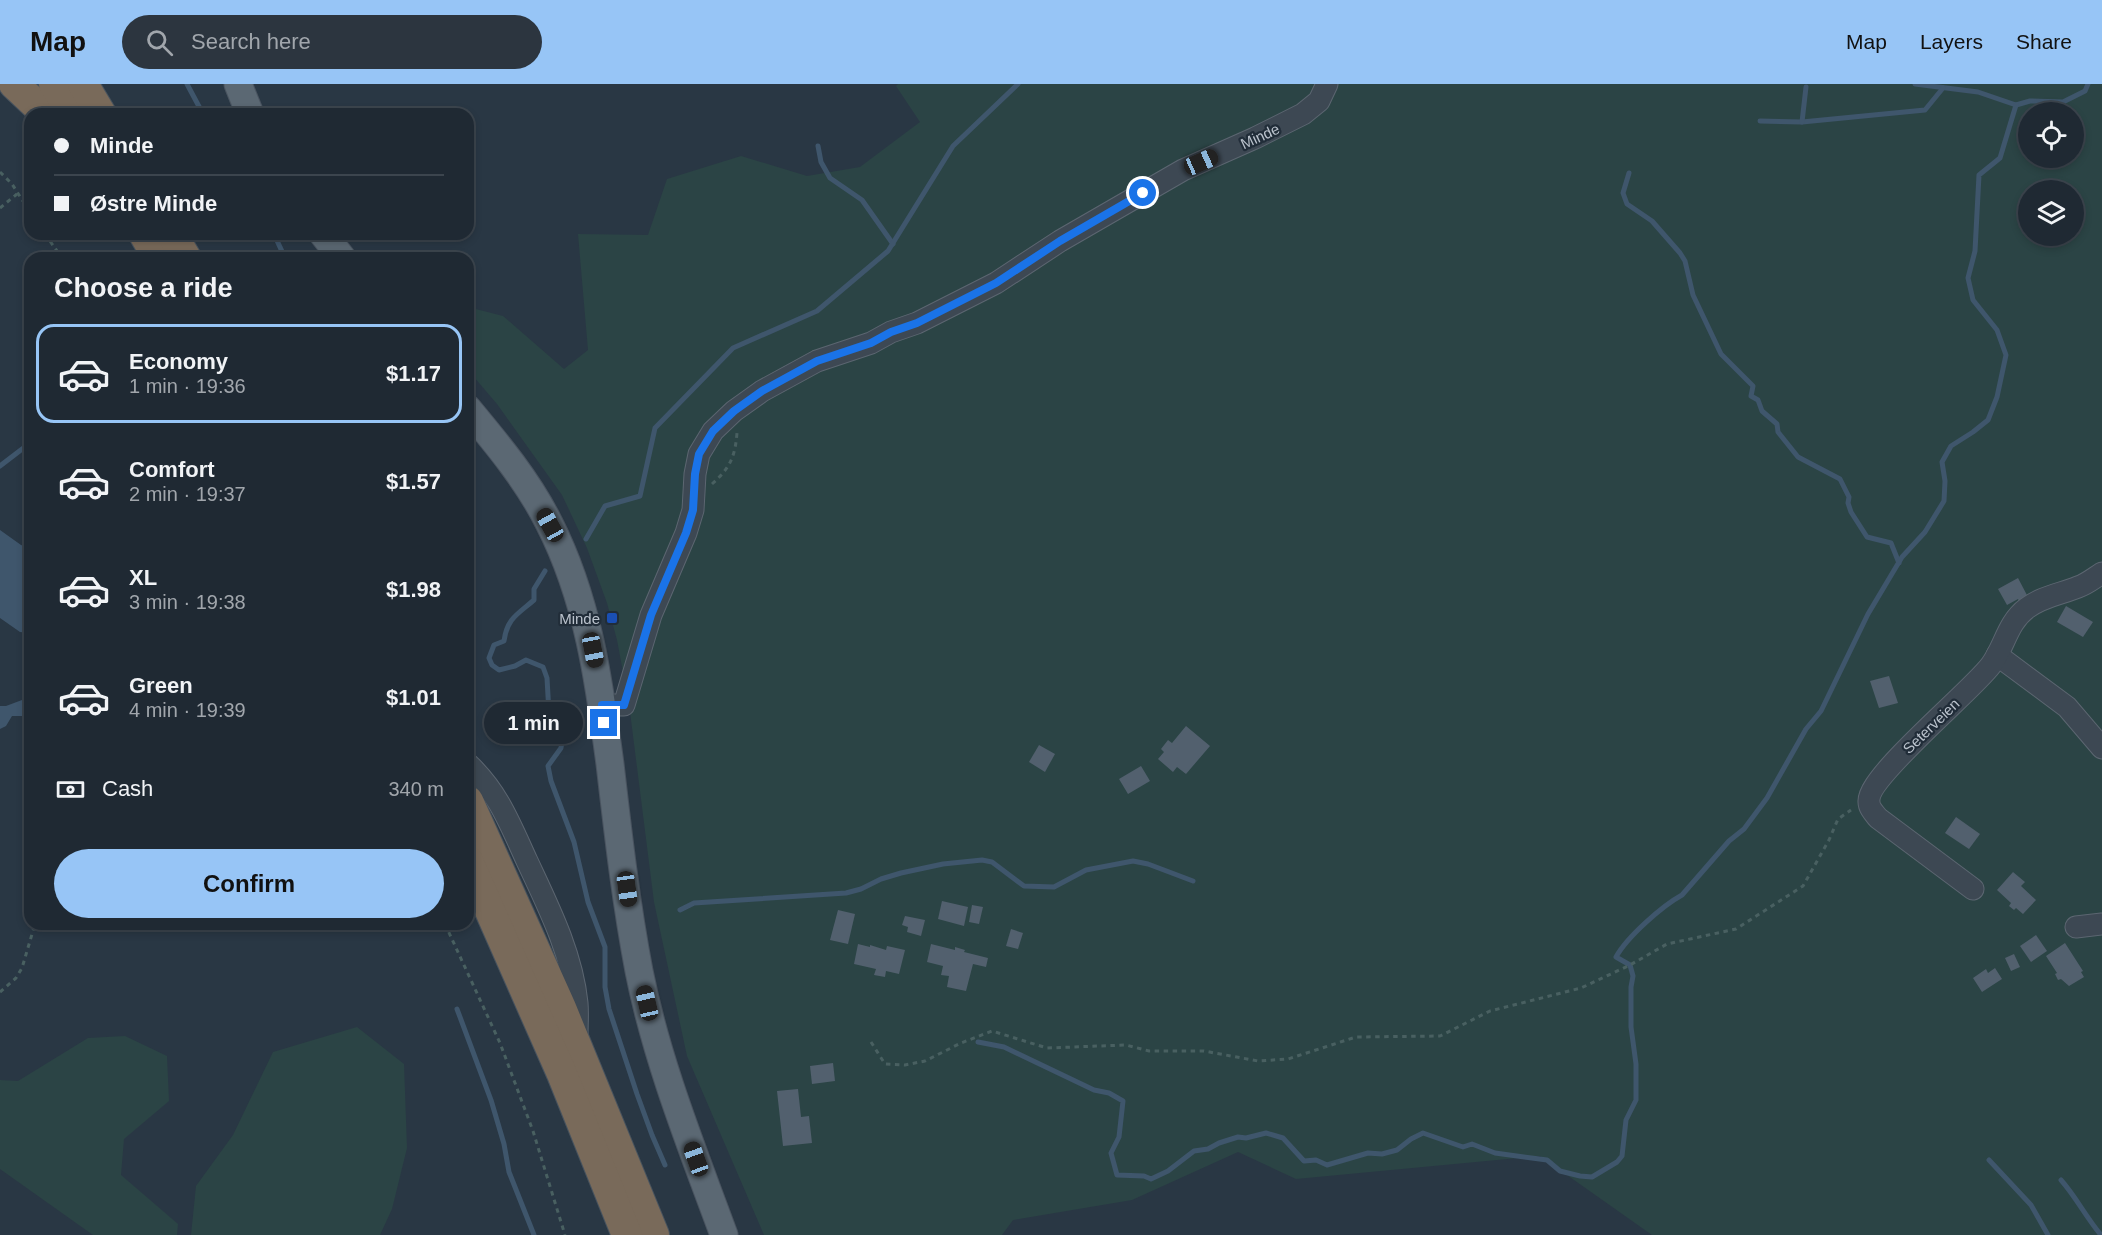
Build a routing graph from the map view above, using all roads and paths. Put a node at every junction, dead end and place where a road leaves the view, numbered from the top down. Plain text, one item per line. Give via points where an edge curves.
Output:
1 (14, 84) edge
2 (54, 84) edge
3 (82, 84) edge
4 (238, 84) edge
5 (1327, 84) edge
6 (40, 108) edge
7 (69, 108) edge
8 (97, 108) edge
9 (248, 108) edge
10 (0, 172) edge
11 (18, 194) junction
12 (24, 203) edge
13 (0, 208) edge
14 (328, 240) edge
15 (337, 252) edge
16 (734, 411) junction
17 (474, 416) edge
18 (695, 487) junction
19 (2102, 573) edge
20 (1997, 655) junction
21 (613, 705) junction
22 (2102, 748) edge
23 (474, 780) edge
24 (480, 796) edge
25 (1868, 800) junction
26 (474, 874) edge
27 (1973, 889) dead end
28 (2102, 924) edge
29 (2076, 927) dead end
30 (33, 930) edge
31 (448, 930) edge
32 (0, 992) edge
33 (871, 1042) dead end
34 (577, 1048) junction
35 (565, 1235) edge
36 (627, 1235) edge
37 (654, 1235) edge
38 (724, 1235) edge

1 - 6 highway
2 - 7 highway
3 - 8 highway
4 - 9 main road
5 - 16 street, Minde via 1319,101 1303,114 1183,170 996,283 917,323 817,361
10 - 11 path
11 - 12 path
11 - 13 path
14 - 15 main road
16 - 18 street, Minde via 713,431 699,454
16 - 18 path via 738,420 736,449 727,472 712,484
17 - 21 main road via 514,465 550,525 577,591
18 - 21 street, Minde via 686,533
19 - 20 street, Seterveien via 2028,607 2013,621
20 - 22 street via 2067,707
20 - 25 street, Seterveien via 1975,683 1903,753
21 - 38 main road via 618,828 639,971 667,1078
23 - 24 street
24 - 34 highway
24 - 34 street via 505,813 555,924 570,966 577,1004
25 - 27 street via 1878,818
25 - 33 path via 1838,819 1803,886 1736,929 1668,944 1581,988 1490,1011 1440,1036 1356,1037 1288,1059 1258,1061 1204,1051 1149,1051 1126,1046 1047,1048 992,1031 925,1062 905,1065 885,1064
26 - 36 highway via 554,1054
28 - 29 street
30 - 32 path via 22,968
31 - 35 path via 500,1042
34 - 37 highway

